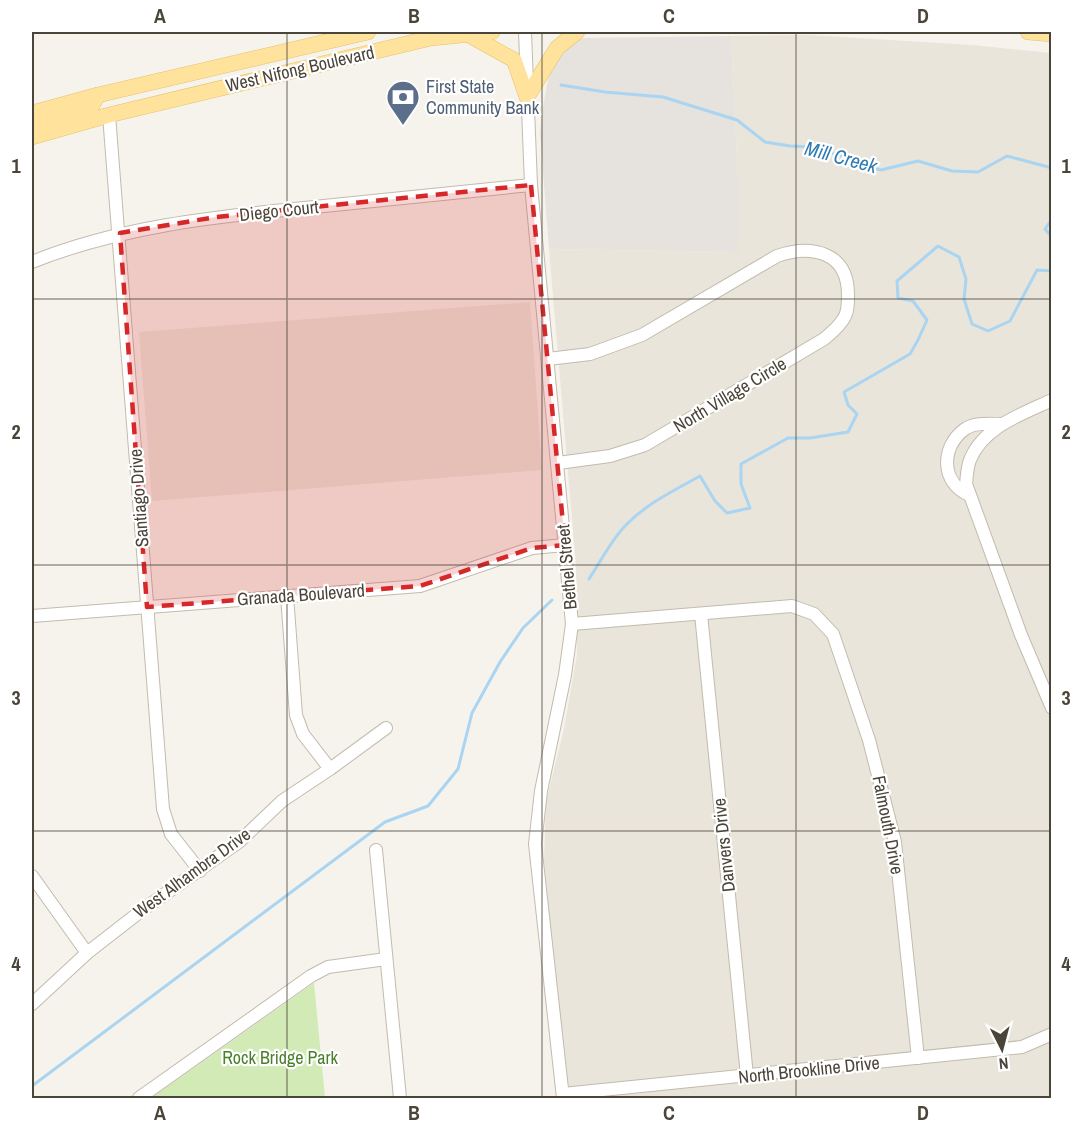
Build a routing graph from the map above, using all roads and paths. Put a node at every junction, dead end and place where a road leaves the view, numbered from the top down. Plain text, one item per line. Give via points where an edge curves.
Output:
1 (368, 32) edge
2 (492, 32) edge
3 (525, 32) edge
4 (577, 32) edge
5 (1028, 32) edge
6 (466, 34) junction
7 (1052, 34) edge
8 (221, 67) junction
9 (98, 95) junction
10 (527, 97) junction
11 (32, 113) edge
12 (109, 115) junction
13 (32, 125) edge
14 (32, 137) edge
15 (531, 185) junction
16 (120, 233) junction
17 (32, 262) edge
18 (548, 359) junction
19 (1052, 400) edge
20 (1002, 424) junction
21 (558, 463) junction
22 (969, 495) junction
23 (565, 545) junction
24 (287, 596) junction
25 (147, 607) junction
26 (701, 614) junction
27 (32, 616) edge
28 (572, 624) junction
29 (1052, 708) edge
30 (386, 728) dead end
31 (330, 769) junction
32 (376, 850) dead end
33 (200, 871) junction
34 (32, 876) edge
35 (87, 953) junction
36 (386, 959) junction
37 (32, 1004) edge
38 (1052, 1034) edge
39 (918, 1058) junction
40 (747, 1076) junction
41 (563, 1096) edge
42 (139, 1098) edge
43 (400, 1098) edge

1 - 8 main road, West Nifong Boulevard
2 - 6 main road, West Nifong Boulevard
3 - 10 street, Bethel Street
4 - 10 main road via 557,48
5 - 7 main road
6 - 10 main road via 514,60
6 - 12 main road, West Nifong Boulevard via 431,38
8 - 9 main road, West Nifong Boulevard
8 - 12 main road via 201,82 116,103
9 - 11 main road, West Nifong Boulevard
9 - 13 main road via 90,108
10 - 15 street, Bethel Street
12 - 14 main road, West Nifong Boulevard
12 - 16 street, Santiago Drive
15 - 16 street, Diego Court via 216,217
15 - 18 street, Bethel Street
16 - 17 street, Diego Court
16 - 25 street, Santiago Drive
18 - 21 street, Bethel Street
18 - 21 street, North Village Circle via 590,354 642,335 777,256 794,250 831,258 848,282 846,316 824,339 645,445 610,456
19 - 20 street
20 - 22 street via 985,437 969,462
20 - 22 street via 977,424 965,429 952,443 947,456 949,474 958,490
21 - 23 street, Bethel Street
22 - 29 street
23 - 24 street, Granada Boulevard via 532,548 420,586
23 - 28 street, Bethel Street
24 - 25 street, Granada Boulevard
24 - 31 street via 296,715 303,734
25 - 27 street, Granada Boulevard
25 - 33 street, Santiago Drive via 164,818 171,834
26 - 28 street
26 - 39 street, Falmouth Drive via 792,606 814,614 834,634 869,740 895,842
26 - 40 street, Danvers Drive
28 - 41 street, Bethel Street via 535,844
30 - 31 street, West Alhambra Drive
31 - 33 street, West Alhambra Drive via 282,801 240,841
32 - 36 street
33 - 35 street, West Alhambra Drive
34 - 35 street
35 - 37 street, West Alhambra Drive
36 - 42 street via 320,971
36 - 43 street
38 - 39 street, North Brookline Drive via 1022,1047
39 - 40 street, North Brookline Drive
40 - 41 street, North Brookline Drive

